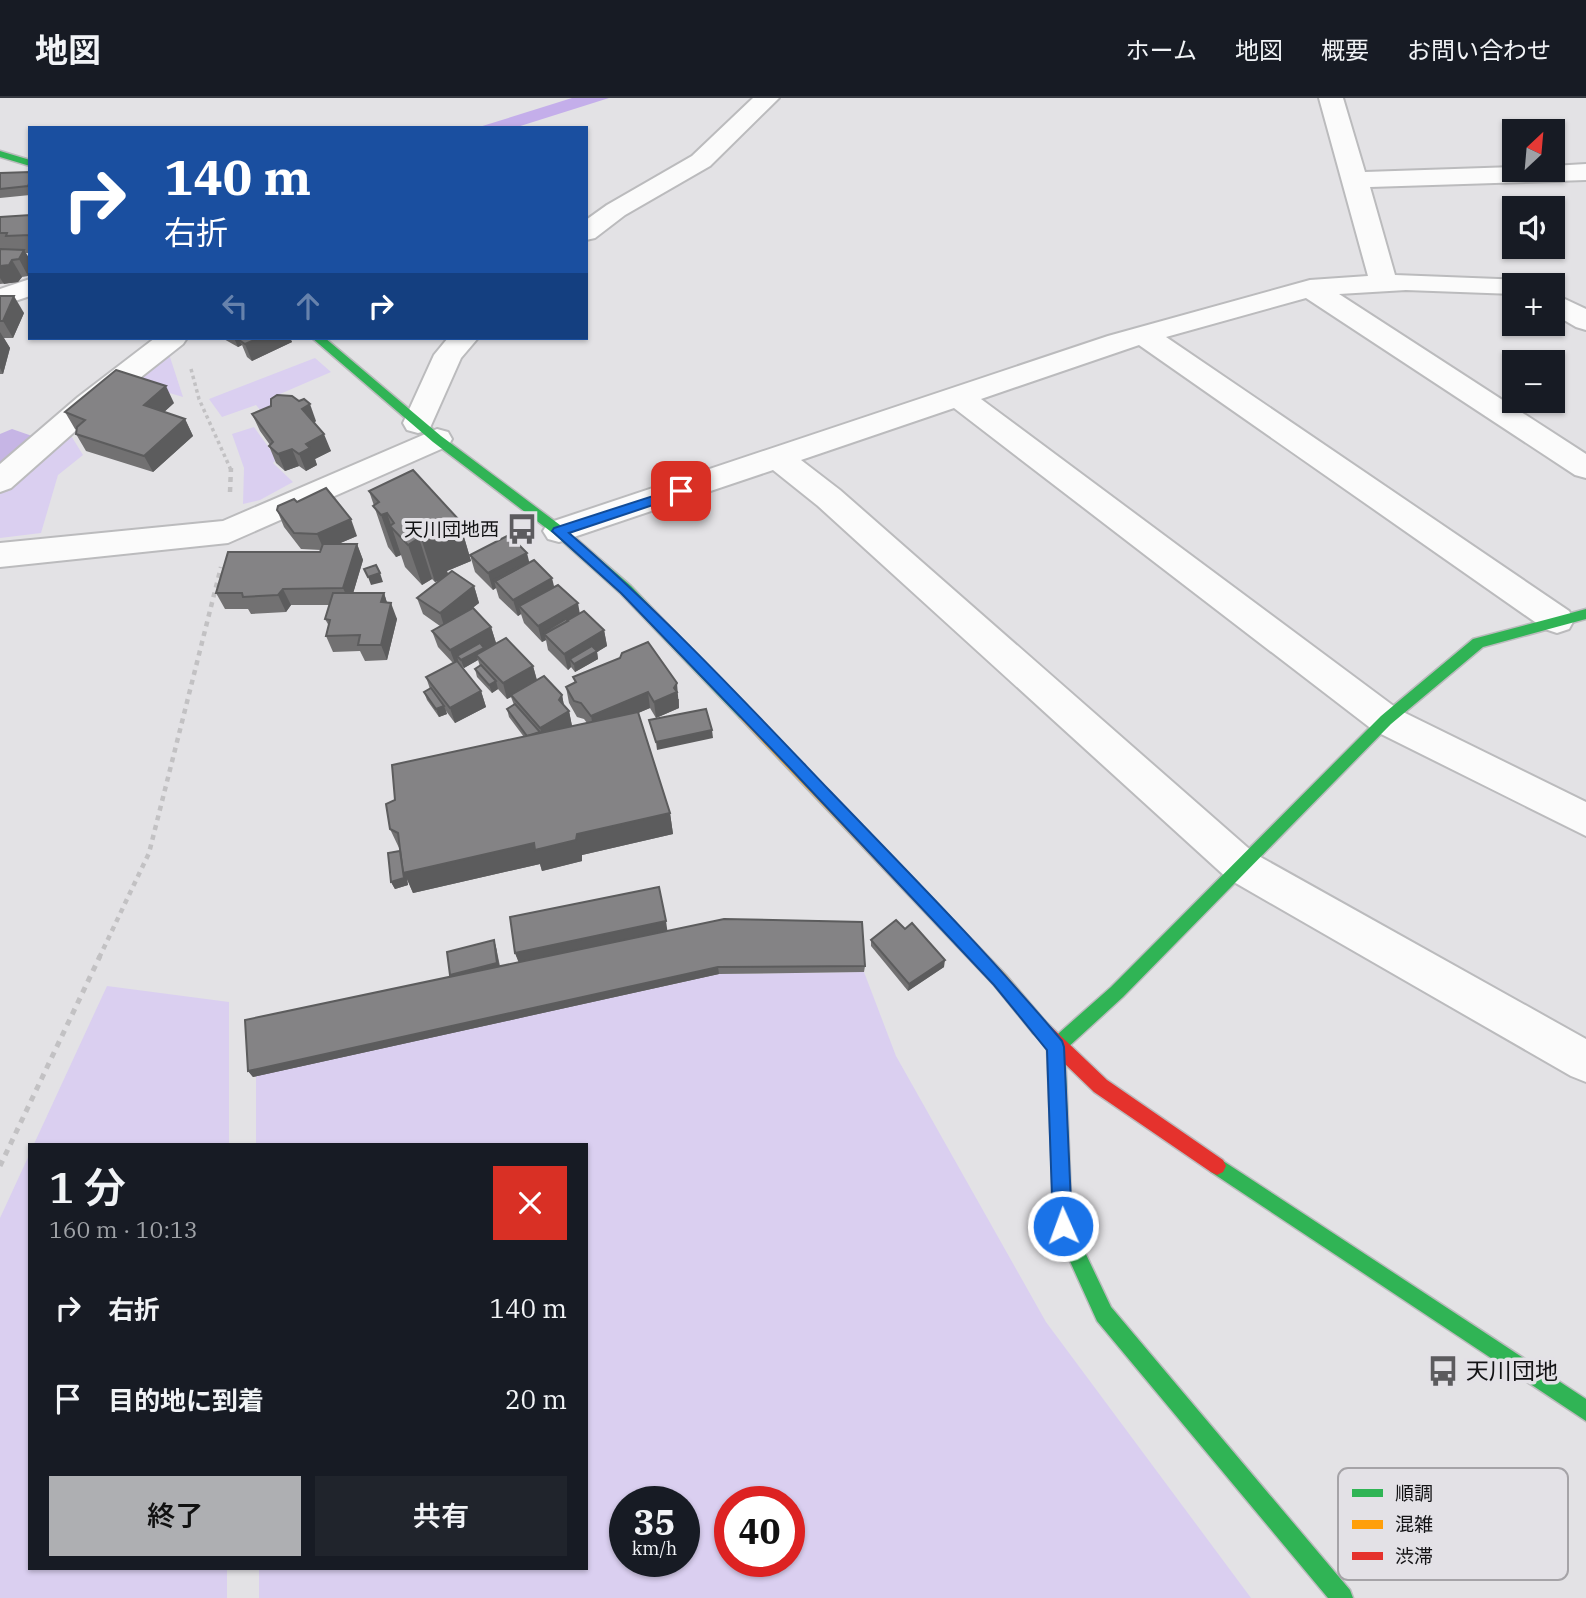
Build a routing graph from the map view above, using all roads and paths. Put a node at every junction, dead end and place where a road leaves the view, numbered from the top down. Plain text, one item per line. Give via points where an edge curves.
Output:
1 (767, 98) edge
2 (1331, 98) edge
3 (0, 154) edge
4 (28, 162) edge
5 (1586, 172) edge
6 (1355, 180) junction
7 (588, 231) edge
8 (1384, 284) junction
9 (1502, 286) edge
10 (28, 288) edge
11 (1310, 288) junction
12 (0, 298) edge
13 (1565, 309) edge
14 (1586, 321) edge
15 (1143, 335) junction
16 (170, 340) edge
17 (320, 340) edge
18 (462, 340) edge
19 (189, 362) dead end
20 (958, 396) junction
21 (427, 431) junction
22 (779, 459) junction
23 (1586, 468) edge
24 (0, 481) edge
25 (559, 531) junction
26 (228, 532) junction
27 (0, 555) edge
28 (1571, 617) edge
29 (1386, 720) junction
30 (1586, 820) edge
31 (1241, 866) junction
32 (1056, 1047) junction
33 (1586, 1062) edge
34 (0, 1166) edge
35 (1586, 1411) edge
36 (1342, 1598) edge

1 - 7 street via 701,161
2 - 6 street
3 - 4 street
5 - 6 street
6 - 8 street
8 - 9 street
8 - 11 street
10 - 12 street
11 - 15 street
11 - 23 street
13 - 14 street
15 - 20 street
15 - 28 street
16 - 24 street
17 - 21 street
18 - 21 street via 448,355
19 - 26 path via 231,469
20 - 22 street
20 - 29 street
21 - 25 street
21 - 26 street
22 - 25 street
22 - 31 street via 829,498
25 - 32 street via 626,590 794,763 1000,980
26 - 27 street
26 - 34 path via 213,609 149,853
28 - 29 street via 1478,643
29 - 30 street
29 - 31 street
31 - 32 street
31 - 33 street
32 - 35 street via 1102,1090
32 - 36 street via 1063,1226 1104,1314

